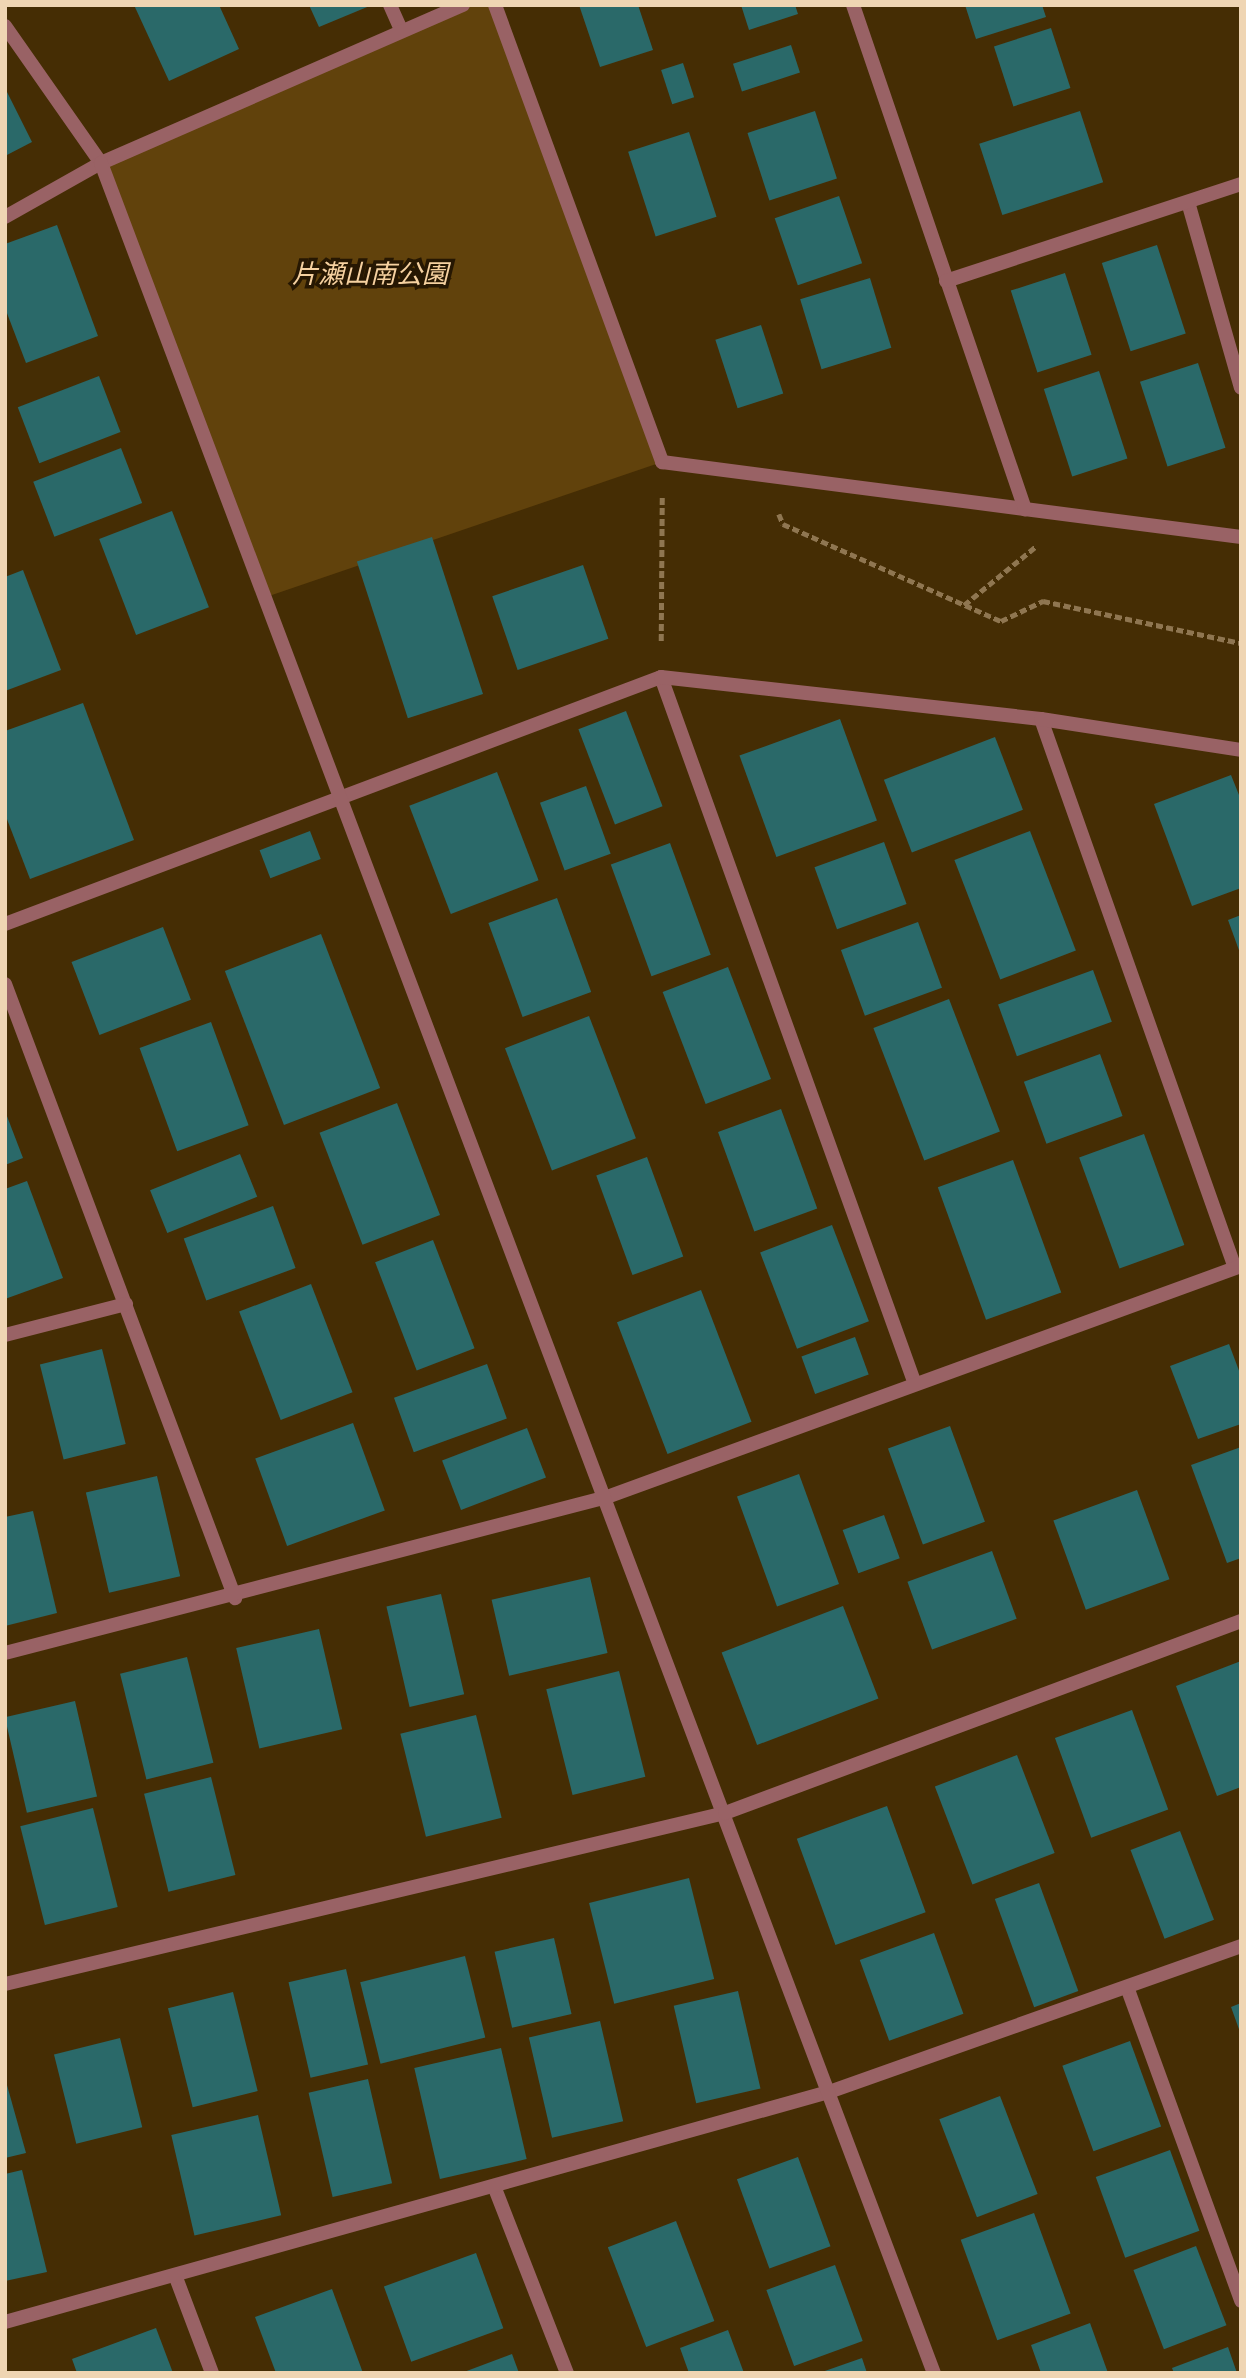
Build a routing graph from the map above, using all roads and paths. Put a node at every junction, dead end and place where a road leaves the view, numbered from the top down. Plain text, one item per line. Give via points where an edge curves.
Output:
1 (390, 5) edge
2 (463, 5) edge
3 (495, 5) edge
4 (853, 5) edge
5 (5, 26) edge
6 (401, 30) junction
7 (101, 163) junction
8 (1241, 184) edge
9 (1188, 202) junction
10 (5, 216) edge
11 (946, 281) junction
12 (1241, 388) edge
13 (662, 462) junction
14 (762, 475) junction
15 (1025, 509) junction
16 (1074, 515) junction
17 (1241, 537) edge
18 (964, 605) junction
19 (1241, 643) edge
20 (661, 677) junction
21 (1041, 719) junction
22 (1241, 750) edge
23 (344, 796) junction
24 (5, 925) edge
25 (5, 984) edge
26 (1238, 1267) edge
27 (126, 1304) junction
28 (5, 1335) edge
29 (915, 1384) junction
30 (607, 1497) junction
31 (235, 1598) junction
32 (1241, 1621) edge
33 (5, 1653) edge
34 (725, 1813) junction
35 (1241, 1946) edge
36 (5, 1984) edge
37 (1127, 1987) junction
38 (830, 2092) junction
39 (494, 2186) junction
40 (175, 2275) junction
41 (1241, 2301) edge
42 (5, 2322) edge
43 (212, 2373) edge
44 (567, 2373) edge
45 (934, 2373) edge

1 - 6 street
2 - 6 street
3 - 13 street
4 - 11 street
5 - 7 street
6 - 7 street
7 - 10 street
7 - 23 street
8 - 9 street
9 - 11 street
9 - 12 street
11 - 15 street
13 - 14 street
13 - 20 path
14 - 15 street
14 - 18 path via 783,524
15 - 16 street
16 - 17 street
16 - 18 path
18 - 19 path via 1001,621 1043,601
20 - 21 street
20 - 23 street
20 - 29 street
21 - 22 street
21 - 26 street
23 - 24 street
23 - 30 street
25 - 27 street
26 - 29 street
27 - 28 street
27 - 31 street
29 - 30 street
30 - 31 street
30 - 34 street
31 - 33 street
32 - 34 street
34 - 36 street
34 - 38 street
35 - 37 street
37 - 38 street
37 - 41 street
38 - 39 street
38 - 45 street
39 - 40 street
39 - 44 street
40 - 42 street
40 - 43 street

